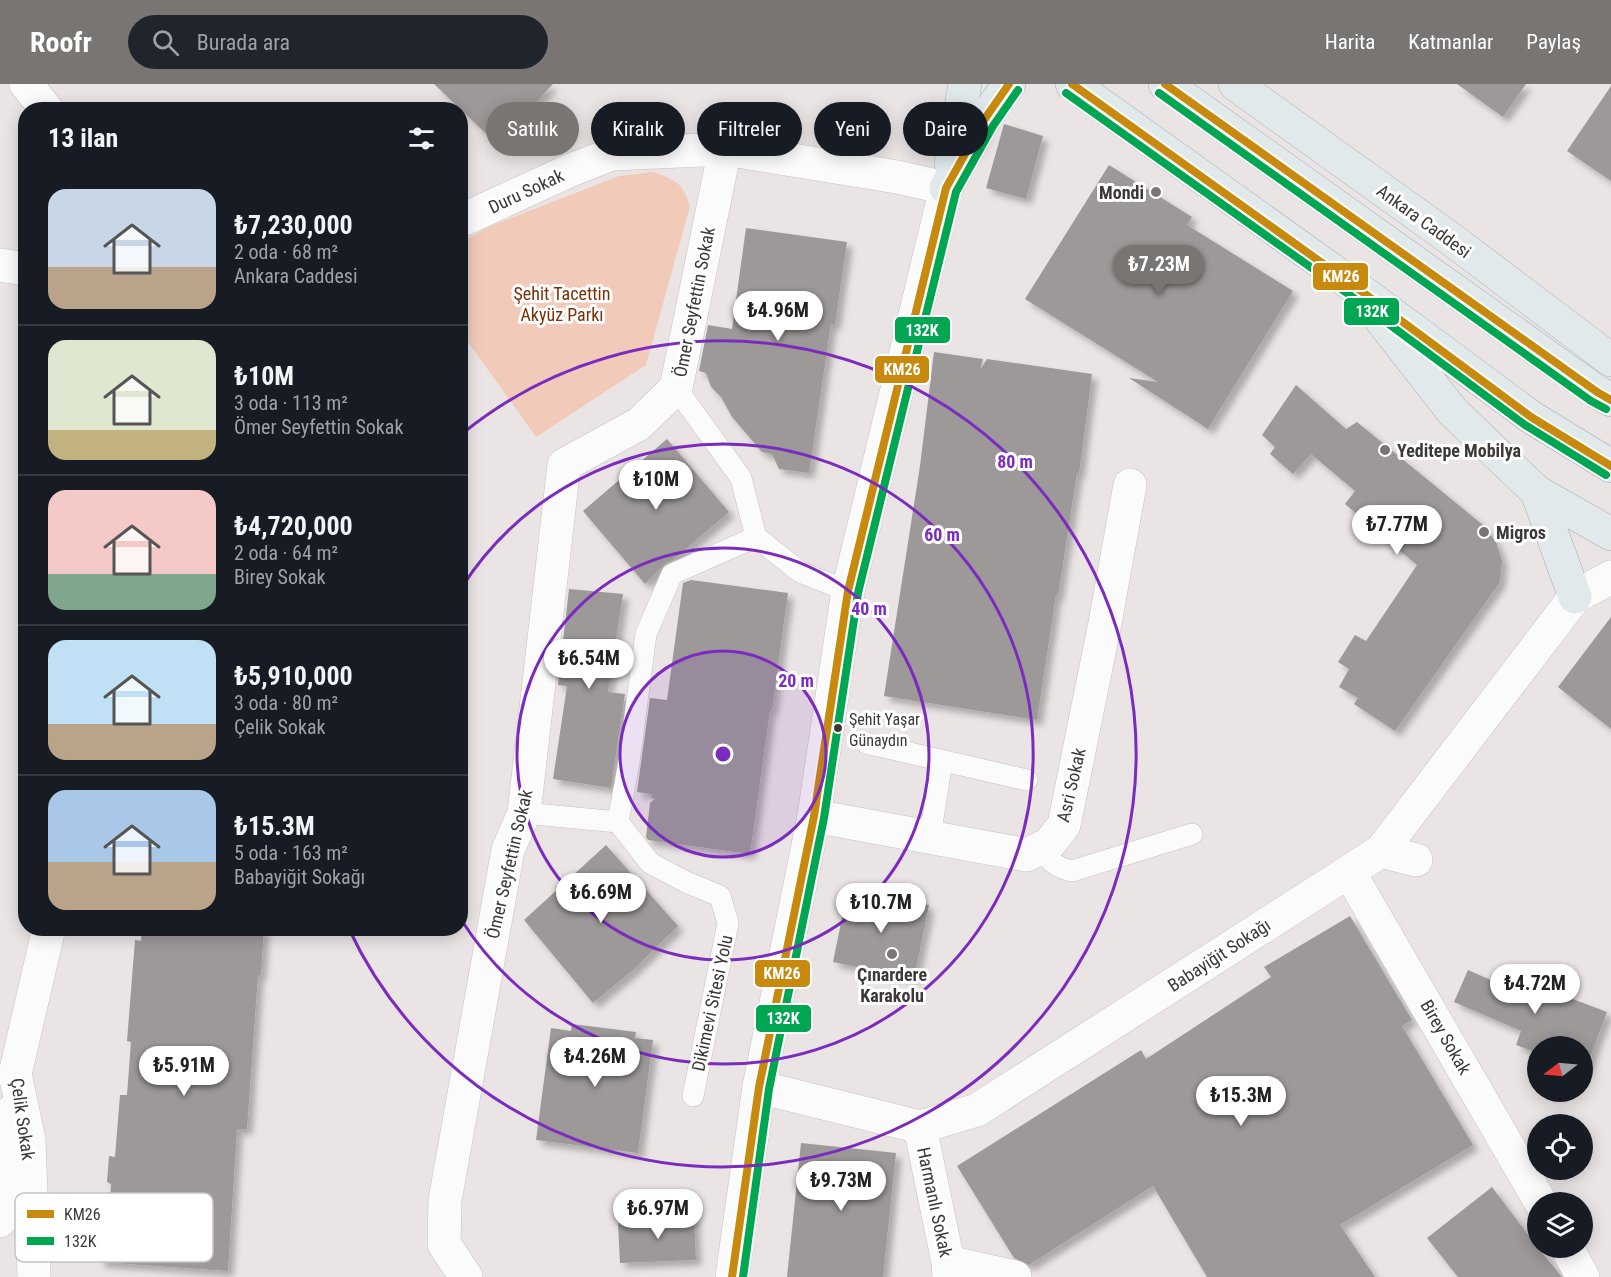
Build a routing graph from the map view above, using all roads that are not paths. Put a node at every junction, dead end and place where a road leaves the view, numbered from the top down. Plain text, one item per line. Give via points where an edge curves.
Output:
1 (26, 84) edge
2 (948, 84) edge
3 (965, 84) edge
4 (985, 84) edge
5 (1009, 84) edge
6 (1072, 84) edge
7 (1165, 84) edge
8 (1235, 84) edge
9 (41, 102) edge
10 (697, 149) edge
11 (722, 156) edge
12 (772, 156) edge
13 (946, 188) junction
14 (468, 217) edge
15 (0, 265) edge
16 (18, 268) edge
17 (1358, 288) junction
18 (1611, 360) edge
19 (676, 388) junction
20 (1611, 400) edge
21 (1611, 466) edge
22 (1130, 485) dead end
23 (1537, 492) junction
24 (1611, 534) edge
25 (756, 537) junction
26 (1611, 577) edge
27 (848, 591) junction
28 (1575, 597) junction
29 (866, 743) dead end
30 (942, 760) junction
31 (1027, 780) dead end
32 (524, 813) junction
33 (814, 816) junction
34 (618, 822) junction
35 (1192, 834) dead end
36 (930, 837) junction
37 (1041, 848) junction
38 (1381, 851) junction
39 (1416, 860) dead end
40 (1349, 872) junction
41 (47, 936) edge
42 (15, 1074) junction
43 (759, 1087) junction
44 (693, 1096) dead end
45 (920, 1127) junction
46 (1535, 1192) edge
47 (31, 1193) edge
48 (0, 1221) edge
49 (1573, 1258) edge
50 (33, 1262) edge
51 (948, 1269) edge
52 (34, 1277) edge
53 (466, 1277) edge
54 (732, 1277) edge
55 (1015, 1277) edge
56 (1583, 1277) edge

1 - 9 street
2 - 13 main road
3 - 13 main road
4 - 13 main road
5 - 13 main road
6 - 17 main road
7 - 20 main road
8 - 18 main road, Ankara Caddesi
10 - 14 street, Duru Sokak via 612,154
11 - 19 street, Ömer Seyfettin Sokak
12 - 13 street, Duru Sokak
13 - 27 street
15 - 16 street
17 - 21 main road via 1531,417
17 - 23 main road via 1453,412
19 - 25 lane via 741,478
19 - 32 street, Ömer Seyfettin Sokak via 639,424 564,465
22 - 37 street, Asri Sokak via 1064,825
23 - 24 main road
23 - 28 main road
25 - 27 lane via 800,572
25 - 34 lane via 672,574 646,634
26 - 28 street
27 - 33 street
28 - 38 street, Babayiğit Sokağı
29 - 30 lane
30 - 31 lane
30 - 36 lane
32 - 34 lane
32 - 53 street, Ömer Seyfettin Sokak via 508,850 445,1200 444,1244
33 - 36 street
33 - 43 street
34 - 44 lane, Dikimevi Sitesi Yolu via 650,863 720,896 728,923
35 - 37 lane via 1072,871 1058,867
36 - 37 street via 1027,855
38 - 39 street
38 - 40 street, Babayiğit Sokağı
40 - 45 street, Babayiğit Sokağı via 976,1110
40 - 46 street, Birey Sokak
41 - 42 street, Çelik Sokak
42 - 47 street, Çelik Sokak via 29,1140
42 - 48 street
43 - 45 street
43 - 54 street
45 - 51 street, Harmanlı Sokak
49 - 56 street
50 - 52 street, Çelik Sokak
51 - 55 street

